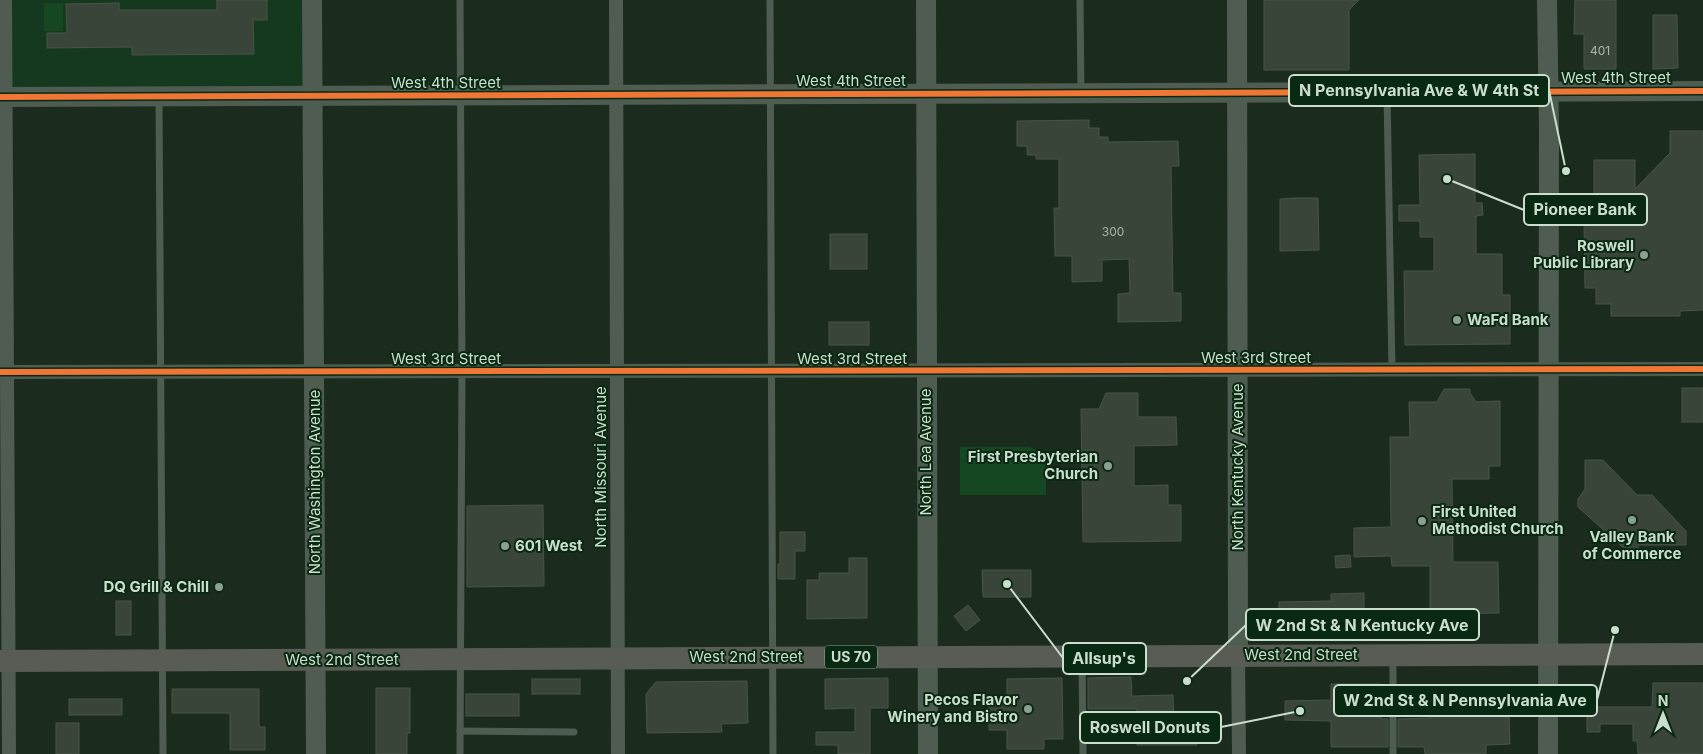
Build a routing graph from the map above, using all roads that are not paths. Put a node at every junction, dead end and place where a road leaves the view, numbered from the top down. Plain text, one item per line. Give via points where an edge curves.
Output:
1 (6, 0) edge
2 (312, 0) edge
3 (460, 0) edge
4 (616, 0) edge
5 (770, 0) edge
6 (926, 0) edge
7 (1080, 0) edge
8 (1237, 0) edge
9 (1546, 0) edge
10 (1548, 91) junction
11 (1703, 91) edge
12 (1237, 92) junction
13 (1387, 92) junction
14 (1081, 93) junction
15 (616, 94) junction
16 (770, 94) junction
17 (926, 94) junction
18 (312, 95) junction
19 (460, 95) junction
20 (159, 96) junction
21 (3, 97) edge
22 (1550, 369) junction
23 (1703, 369) edge
24 (1392, 370) junction
25 (617, 371) junction
26 (771, 371) junction
27 (926, 371) junction
28 (1237, 371) junction
29 (4, 372) edge
30 (160, 372) junction
31 (314, 372) junction
32 (462, 372) junction
33 (1703, 654) edge
34 (1238, 655) junction
35 (1393, 655) junction
36 (1548, 655) junction
37 (1082, 656) junction
38 (773, 657) junction
39 (927, 657) junction
40 (618, 658) junction
41 (460, 659) junction
42 (163, 660) junction
43 (316, 660) junction
44 (4, 661) edge
45 (460, 731) junction
46 (574, 732) dead end
47 (9, 754) edge
48 (163, 754) edge
49 (316, 754) edge
50 (460, 754) edge
51 (618, 754) edge
52 (773, 754) edge
53 (928, 754) edge
54 (1082, 754) edge
55 (1239, 754) edge
56 (1394, 754) edge
57 (1548, 754) edge

1 - 21 street
2 - 18 street, North Washington Avenue
3 - 19 lane
4 - 15 street, North Missouri Avenue
5 - 16 lane
6 - 17 street, North Lea Avenue
7 - 14 lane
8 - 12 street, North Kentucky Avenue
9 - 10 street
10 - 11 street, West 4th Street
10 - 13 street, West 4th Street
10 - 22 street
12 - 13 street, West 4th Street
12 - 14 street, West 4th Street
12 - 28 street, North Kentucky Avenue
13 - 24 lane
14 - 17 street, West 4th Street
15 - 16 street, West 4th Street
15 - 19 street, West 4th Street
15 - 25 street, North Missouri Avenue
16 - 17 street, West 4th Street
16 - 26 lane
17 - 27 street, North Lea Avenue
18 - 19 street, West 4th Street
18 - 20 street, West 4th Street
18 - 31 street, North Washington Avenue
19 - 32 lane
20 - 21 street, West 4th Street
20 - 30 lane
21 - 29 street
22 - 23 street, West 3rd Street
22 - 24 street, West 3rd Street
22 - 36 street
24 - 28 street, West 3rd Street
25 - 26 street, West 3rd Street
25 - 32 street, West 3rd Street
25 - 40 street, North Missouri Avenue
26 - 27 street, West 3rd Street
26 - 38 lane
27 - 28 street, West 3rd Street
27 - 39 street, North Lea Avenue
28 - 34 street, North Kentucky Avenue
29 - 30 street, West 3rd Street
29 - 44 street
30 - 31 street, West 3rd Street
30 - 42 lane
31 - 32 street, West 3rd Street
31 - 43 street, North Washington Avenue
32 - 41 lane
33 - 36 main road, West 2nd Street / US 70
34 - 35 main road, West 2nd Street / US 70
34 - 37 main road, West 2nd Street / US 70
34 - 55 street, North Kentucky Avenue
35 - 36 main road, West 2nd Street / US 70
35 - 56 lane
36 - 57 street
37 - 39 main road, West 2nd Street / US 70
37 - 54 lane
38 - 39 main road, West 2nd Street / US 70
38 - 40 main road, West 2nd Street / US 70
38 - 52 lane
39 - 53 street, North Lea Avenue
40 - 41 main road, West 2nd Street / US 70
40 - 51 street, North Missouri Avenue
41 - 43 main road, West 2nd Street / US 70
41 - 45 lane
42 - 43 main road, West 2nd Street / US 70
42 - 44 main road, West 2nd Street / US 70
42 - 48 lane
43 - 49 street, North Washington Avenue
44 - 47 street
45 - 46 lane
45 - 50 lane

